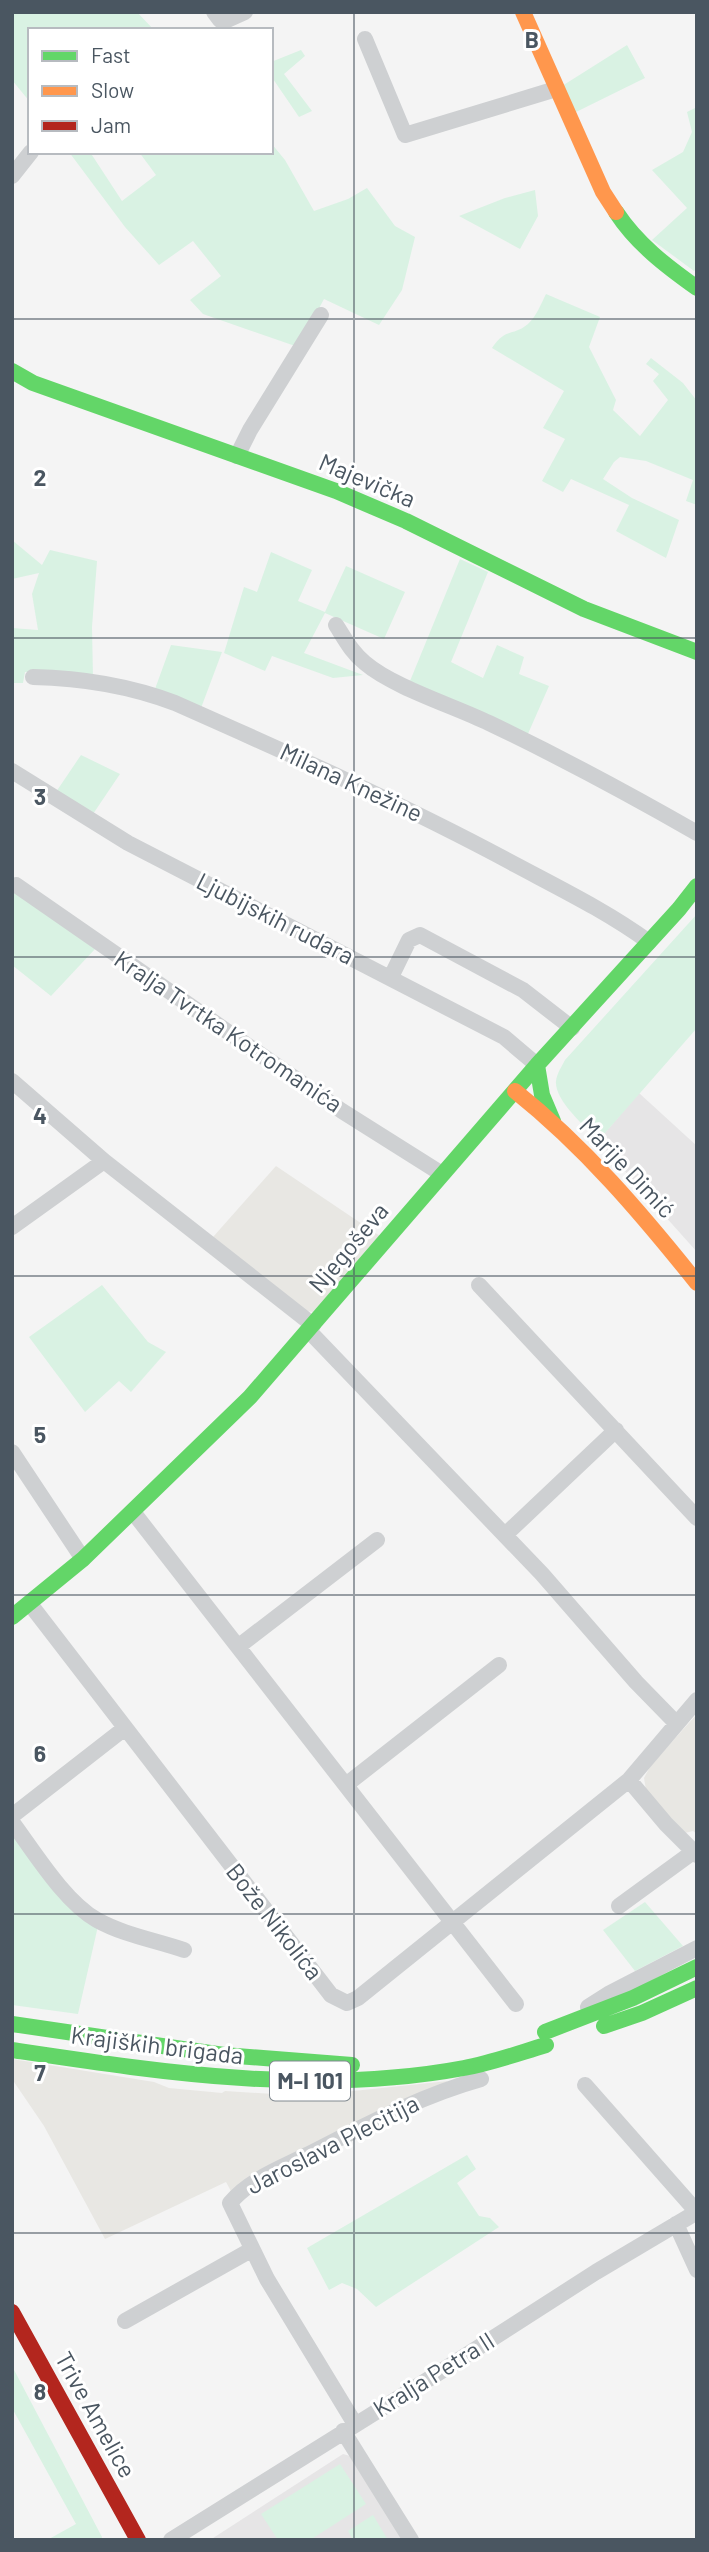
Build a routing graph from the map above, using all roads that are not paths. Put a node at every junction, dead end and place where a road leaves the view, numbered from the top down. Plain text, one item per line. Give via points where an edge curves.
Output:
1 (214, 12) edge
2 (246, 12) edge
3 (523, 12) edge
4 (365, 39) dead end
5 (556, 89) junction
6 (30, 154) edge
7 (12, 176) edge
8 (697, 288) edge
9 (321, 315) dead end
10 (12, 371) edge
11 (237, 456) junction
12 (336, 625) dead end
13 (697, 652) edge
14 (33, 677) dead end
15 (12, 771) edge
16 (697, 833) edge
17 (16, 885) dead end
18 (697, 886) edge
19 (649, 942) junction
20 (391, 977) junction
21 (572, 1028) junction
22 (537, 1065) junction
23 (12, 1081) edge
24 (515, 1091) junction
25 (554, 1122) junction
26 (104, 1161) junction
27 (442, 1174) junction
28 (12, 1227) edge
29 (697, 1283) edge
30 (479, 1285) dead end
31 (311, 1327) junction
32 (616, 1430) junction
33 (12, 1452) edge
34 (685, 1479) dead end
35 (672, 1491) junction
36 (133, 1512) junction
37 (697, 1518) edge
38 (505, 1535) junction
39 (377, 1540) dead end
40 (83, 1559) junction
41 (30, 1604) junction
42 (12, 1617) edge
43 (239, 1646) junction
44 (499, 1665) dead end
45 (697, 1700) edge
46 (676, 1723) junction
47 (125, 1728) junction
48 (629, 1780) junction
49 (347, 1784) junction
50 (12, 1816) edge
51 (12, 1822) edge
52 (695, 1854) edge
53 (619, 1906) dead end
54 (453, 1921) junction
55 (697, 1948) edge
56 (184, 1950) dead end
57 (697, 1967) edge
58 (697, 1988) edge
59 (516, 2004) dead end
60 (12, 2024) edge
61 (547, 2036) junction
62 (12, 2050) edge
63 (481, 2078) dead end
64 (585, 2085) dead end
65 (697, 2212) edge
66 (676, 2224) junction
67 (251, 2250) junction
68 (697, 2270) edge
69 (12, 2312) edge
70 (125, 2321) dead end
71 (349, 2428) junction
72 (138, 2540) edge
73 (171, 2540) edge
74 (411, 2540) edge

1 - 2 street via 225,21
3 - 5 street
4 - 5 street via 405,135
5 - 8 street via 618,217 637,239
6 - 7 street
9 - 11 street
10 - 11 street, Majevička via 33,383
11 - 13 street, Majevička via 369,505 584,609
12 - 16 street via 367,666 518,737
14 - 19 street, Milana Knežine via 91,681 175,703 466,838
15 - 20 street, Ljubijskih rudara via 128,843
17 - 27 street, Kralja Tvrtka Kotromanića via 331,1103
18 - 19 street, Njegoševa
19 - 21 street, Njegoševa
20 - 21 street via 409,940 420,935 523,990
20 - 22 street, Ljubijskih rudara via 504,1037
21 - 22 street, Njegoševa
22 - 24 street, Njegoševa
22 - 25 street via 542,1096
23 - 26 street
24 - 25 street, Marije Dimić
24 - 27 street, Njegoševa
25 - 29 street, Marije Dimić via 643,1216
26 - 28 street
26 - 31 street
27 - 31 street, Njegoševa
30 - 32 street
31 - 36 street, Njegoševa via 242,1406
31 - 38 street
32 - 35 street
32 - 38 street
33 - 40 street
34 - 35 street
35 - 37 street
36 - 40 street, Njegoševa
36 - 43 street
38 - 46 street
39 - 43 street
40 - 41 street, Njegoševa
41 - 42 street, Njegoševa
41 - 47 street, Bože Nikolića
43 - 49 street
44 - 49 street
45 - 46 street
46 - 48 street
47 - 50 street
47 - 54 street, Bože Nikolića via 336,1999 347,2003 358,1998
48 - 52 street
48 - 54 street
49 - 54 street
51 - 56 street via 64,1890 96,1920
52 - 53 street
54 - 59 street
55 - 61 street via 610,1993
57 - 61 street, Krajiških brigada / M-I 101
58 - 61 street, Krajiških brigada / M-I 101 via 642,2013
60 - 61 street, Krajiških brigada / M-I 101 via 280,2063 366,2065 463,2054
61 - 62 street, Krajiških brigada / M-I 101 via 509,2056 444,2071 329,2081 196,2076
63 - 67 street, Jaroslava Plecitija via 447,2088 363,2126 239,2192 230,2203
64 - 65 street
65 - 66 street, Kralja Petra II
66 - 68 street
66 - 71 street, Kralja Petra II
67 - 70 street
67 - 71 street, Jaroslava Plecitija
69 - 72 street, Trive Amelice
71 - 73 street, Kralja Petra II
71 - 74 street, Jaroslava Plecitija

